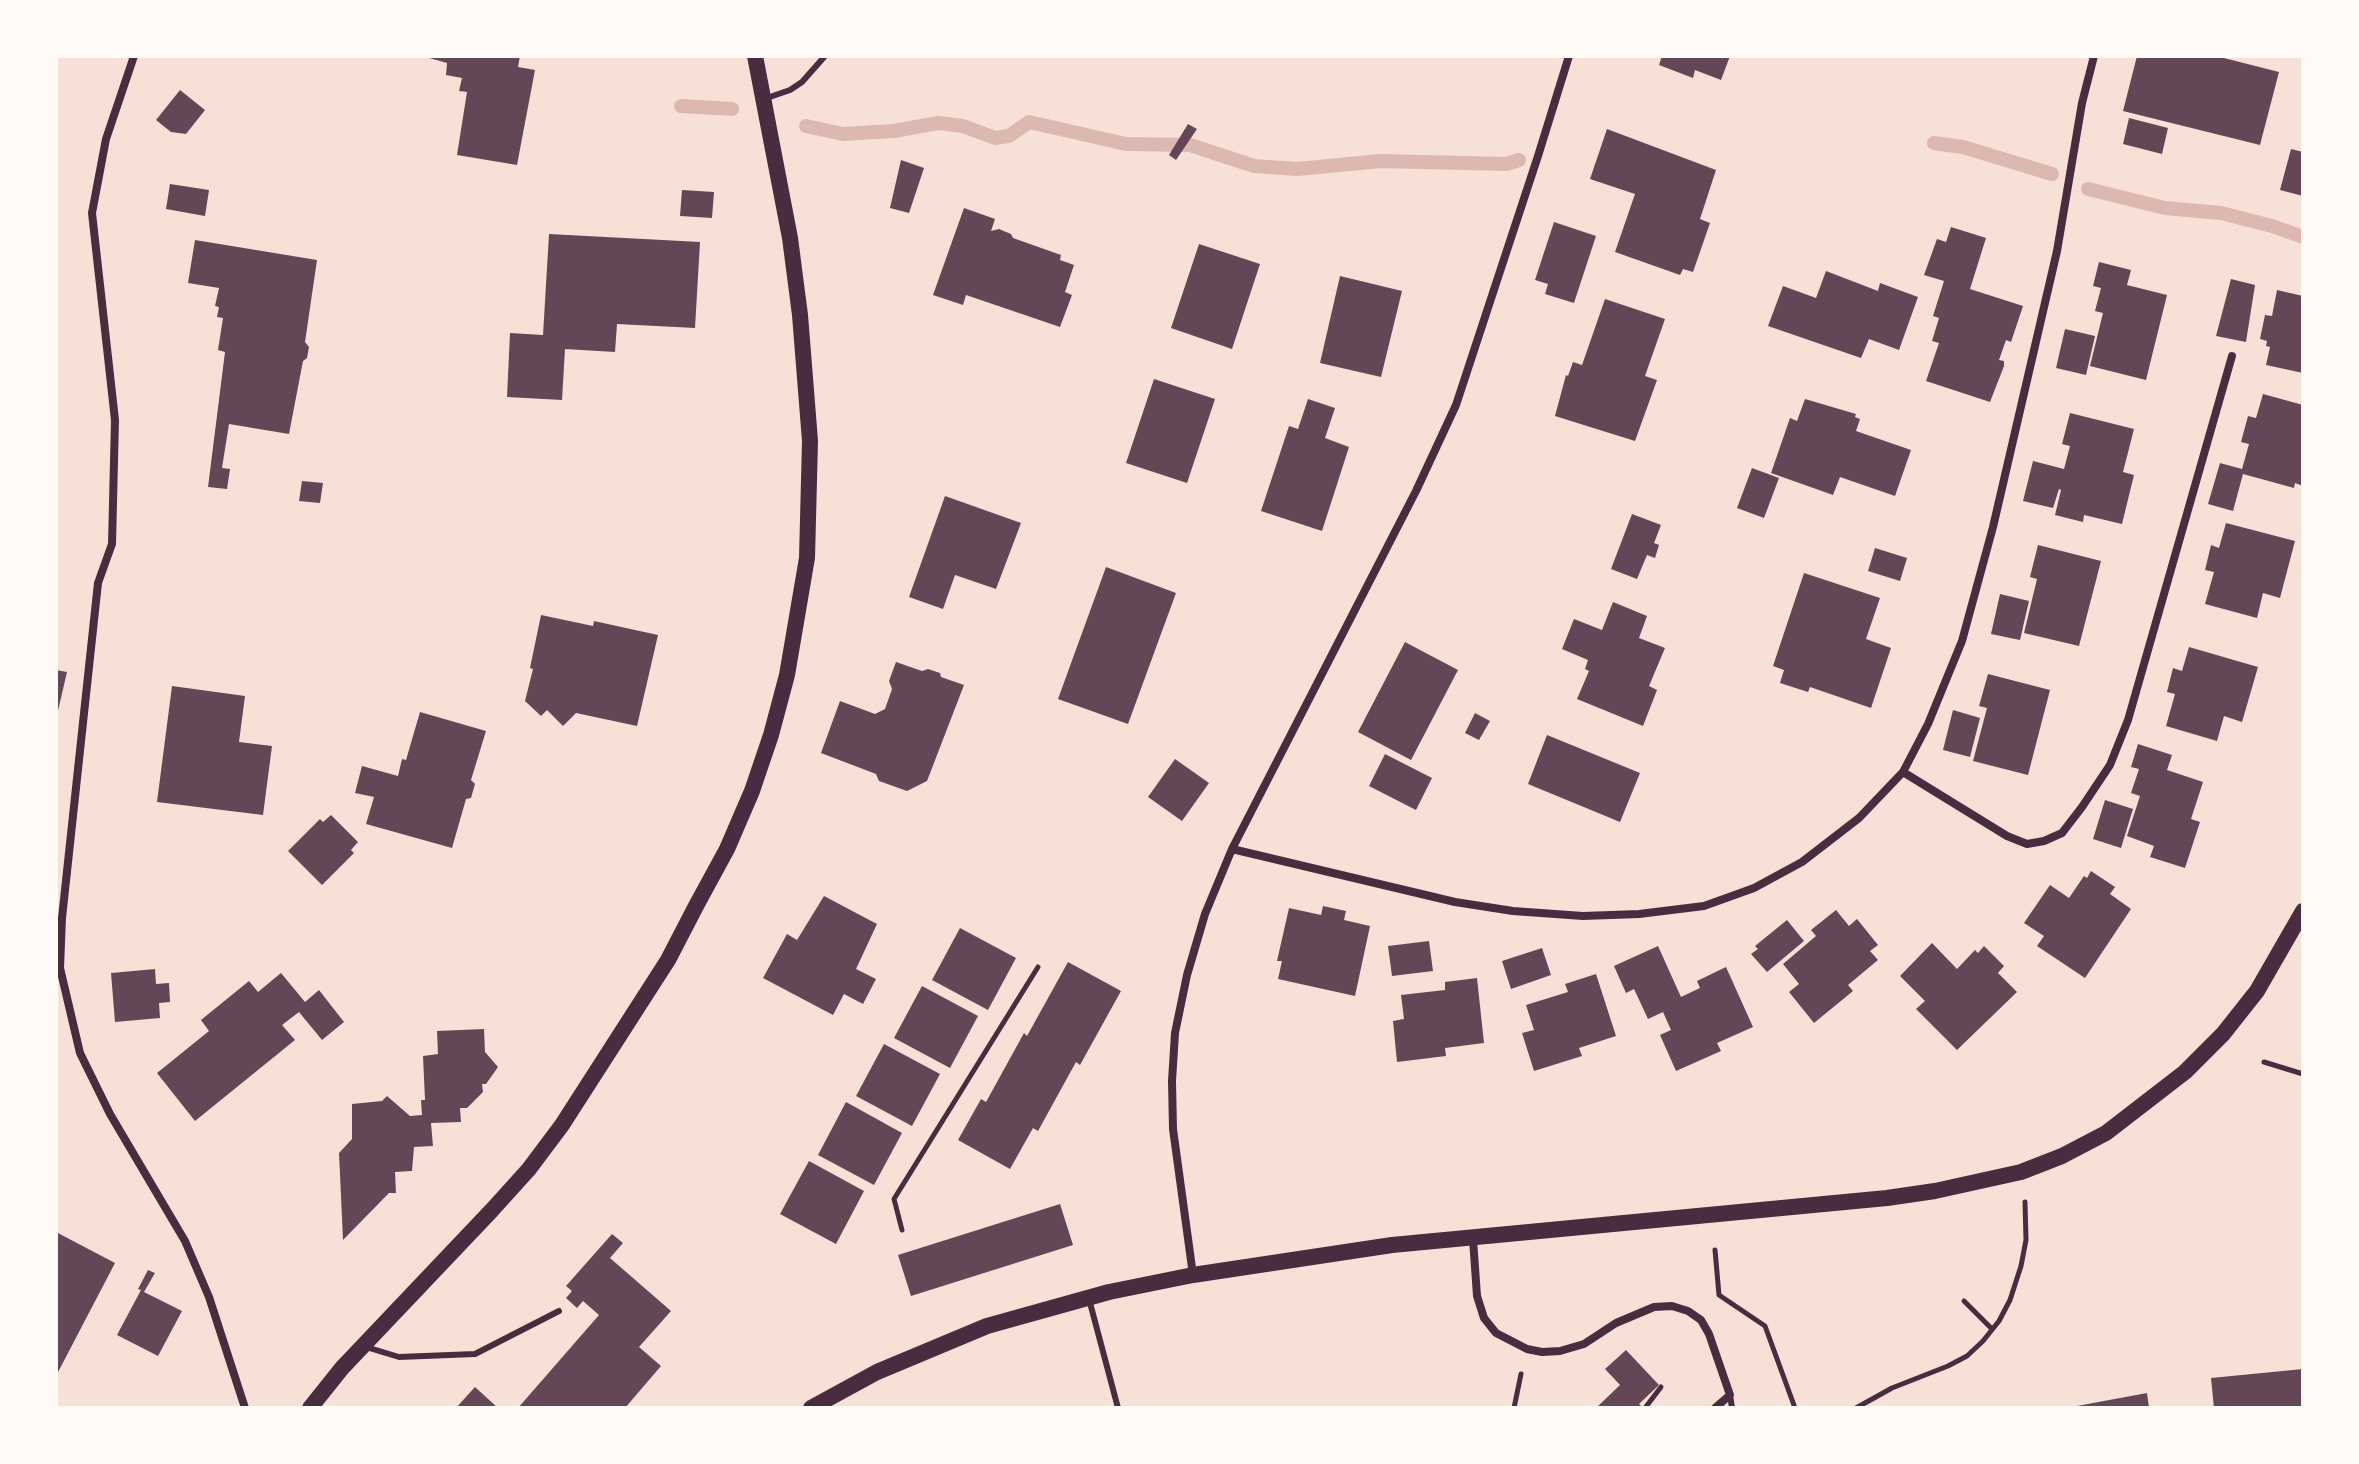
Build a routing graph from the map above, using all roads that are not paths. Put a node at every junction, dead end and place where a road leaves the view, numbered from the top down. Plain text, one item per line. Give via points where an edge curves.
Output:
1 (134, 56) edge
2 (755, 56) edge
3 (825, 56) edge
4 (1569, 56) edge
5 (2094, 56) edge
6 (763, 99) junction
7 (2232, 356) dead end
8 (1903, 772) junction
9 (1232, 849) junction
10 (2303, 911) edge
11 (58, 968) edge
12 (1473, 1239) junction
13 (1193, 1275) junction
14 (1088, 1298) junction
15 (559, 1311) dead end
16 (362, 1346) junction
17 (1730, 1395) junction
18 (314, 1405) edge
19 (245, 1408) edge
20 (811, 1408) edge
21 (1118, 1408) edge
22 (1715, 1408) edge
23 (1732, 1408) edge

1 - 11 street via 106,139 92,213 115,420 112,544 98,583
2 - 6 main road
3 - 6 lane via 802,82
4 - 9 street via 1456,405
5 - 8 street via 2057,251 1993,527 1962,641
6 - 16 main road via 790,238 810,441 807,558 771,735 727,849 675,947 562,1125 492,1210
7 - 8 street via 2128,720 2110,765 2076,816 2062,833 2027,844
8 - 9 street via 1859,818 1802,862 1754,888 1704,906 1639,914 1583,916 1455,902
9 - 13 street via 1205,914 1175,1033 1173,1129
10 - 12 main road via 2257,991 2223,1034 2185,1072 2106,1133 2062,1156 2021,1172 1887,1198
11 - 19 street via 80,1053 185,1241
12 - 13 main road via 1334,1252
12 - 17 street via 1484,1318 1510,1342 1542,1352 1560,1351 1584,1344 1639,1312 1672,1306 1701,1320
13 - 14 main road
14 - 20 main road via 934,1346
14 - 21 lane
15 - 16 lane via 475,1354 399,1357
16 - 18 main road
17 - 22 street
17 - 23 lane

